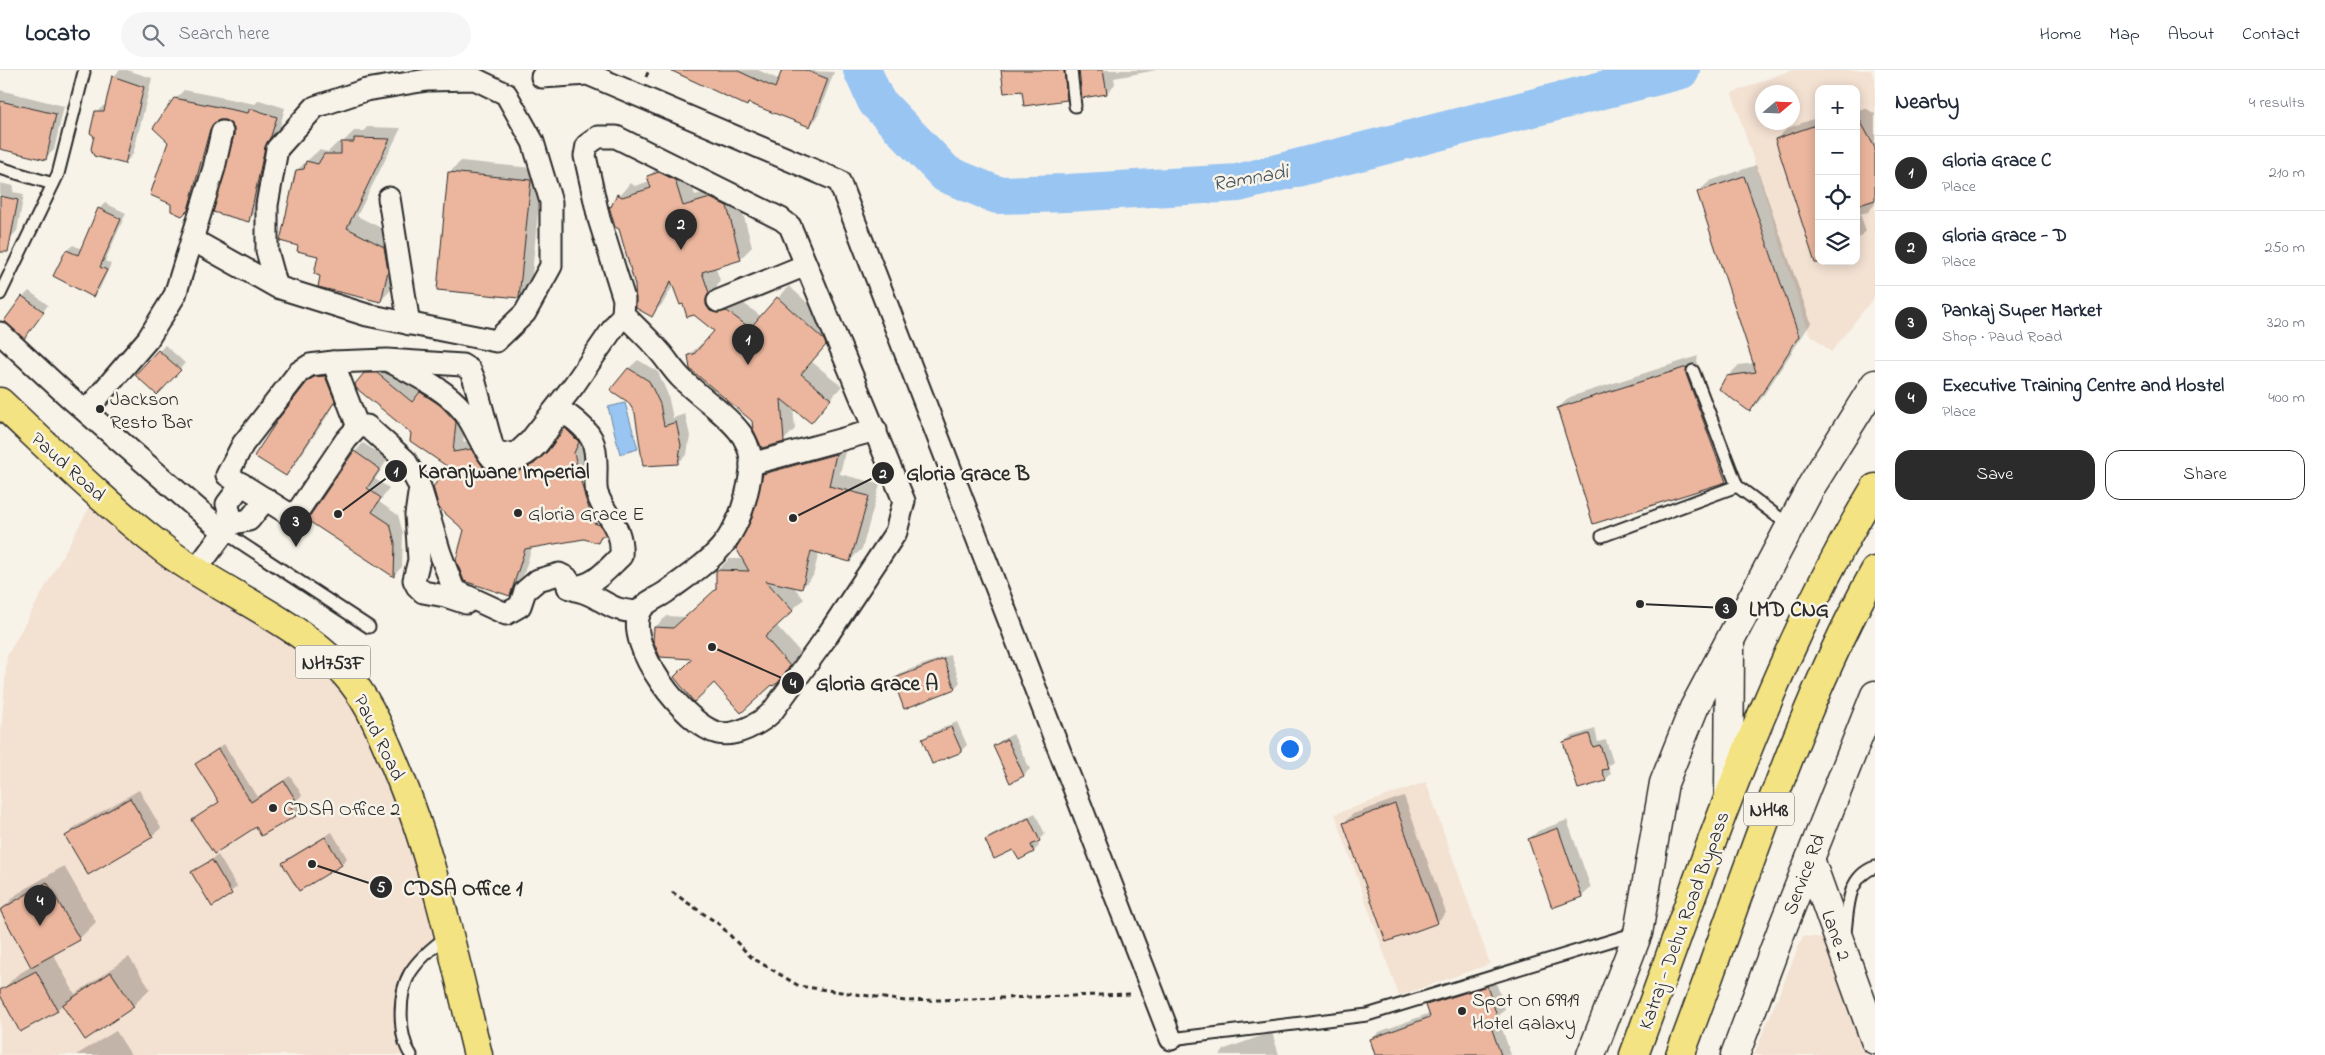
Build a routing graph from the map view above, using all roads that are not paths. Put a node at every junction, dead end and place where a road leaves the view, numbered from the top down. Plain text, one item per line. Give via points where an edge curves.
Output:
1 (1071, 70) edge
2 (84, 72) dead end
3 (542, 77) dead end
4 (1075, 106) dead end
5 (222, 132) dead end
6 (0, 168) edge
7 (53, 184) junction
8 (389, 198) dead end
9 (193, 240) junction
10 (806, 265) junction
11 (276, 288) junction
12 (0, 294) edge
13 (718, 301) dead end
14 (623, 314) junction
15 (409, 324) junction
16 (0, 333) edge
17 (386, 360) junction
18 (333, 362) junction
19 (1693, 370) dead end
20 (1875, 384) edge
21 (0, 402) edge
22 (86, 411) junction
23 (358, 427) junction
24 (876, 430) junction
25 (751, 464) junction
26 (242, 484) junction
27 (1737, 486) junction
28 (420, 487) junction
29 (1875, 488) edge
30 (266, 499) junction
31 (1790, 526) junction
32 (228, 527) junction
33 (1602, 536) dead end
34 (196, 570) junction
35 (1875, 571) edge
36 (640, 611) junction
37 (369, 627) dead end
38 (1730, 641) junction
39 (1875, 695) edge
40 (1729, 797) junction
41 (1810, 858) junction
42 (1875, 867) edge
43 (1638, 933) junction
44 (448, 936) junction
45 (1843, 951) junction
46 (1171, 1039) joint
47 (1875, 1040) edge
48 (412, 1055) edge
49 (478, 1055) edge
50 (1591, 1055) edge
51 (1634, 1055) edge
52 (1680, 1055) edge
53 (1735, 1055) edge

1 - 4 lane
2 - 7 lane
3 - 46 street via 588,74 839,181
5 - 9 street
6 - 7 lane
7 - 12 lane
8 - 15 street
9 - 11 street
9 - 22 street via 176,295 148,339
10 - 13 street
10 - 14 street via 790,226 781,219 616,137 598,137 588,145 585,156 599,219 624,299
10 - 24 street
11 - 15 street
11 - 15 street via 267,251 267,205 278,149 315,107 366,90 427,80 475,79 506,94 533,142 551,202 551,266 525,313 496,341
14 - 17 street via 574,385 517,453 501,456 492,449 470,370 462,365
14 - 25 street via 679,376 740,432
16 - 22 street
17 - 18 street
17 - 28 street via 436,387 463,410 488,455 498,464 517,461 534,449 555,418 568,415 579,422 590,433 596,449 597,496 622,541 621,556 596,580 581,587 572,586 559,574 538,580 526,591 520,606 506,614 454,590
18 - 23 street
18 - 26 street via 310,364 300,372 248,437 227,475
19 - 27 lane
20 - 31 street
21 - 34 main road, Paud Road / NH753F via 67,466 158,544
22 - 32 street
23 - 28 street via 366,426 405,460
23 - 30 street via 292,516
24 - 25 street
24 - 36 street via 904,501 896,532 825,639 762,722 726,735 711,732 696,723 673,700 650,664 640,640 637,622
25 - 36 street via 746,499 726,543 712,558
26 - 30 street
26 - 32 street via 227,504
27 - 31 lane
27 - 33 lane
28 - 36 street via 416,515 419,560 414,580 423,592 445,596 506,618 523,609 537,586 558,580 572,590 585,592 620,610
29 - 40 main road, Katraj - Dehu Road Bypass / NH48 via 1817,592 1780,671
30 - 32 street via 249,520
31 - 38 street
32 - 34 street
32 - 37 lane
34 - 44 main road, Paud Road / NH753F via 324,652 352,682 378,723 408,797 435,880
35 - 52 main road, NH48 via 1814,696 1768,812
38 - 40 street
38 - 43 street via 1694,708 1664,783
39 - 41 street, Service Rd
40 - 51 main road, Katraj - Dehu Road Bypass / NH48
41 - 45 street, Lane 2
41 - 53 street, Service Rd
42 - 45 lane via 1857,879 1849,897
43 - 46 lane via 1367,1015
43 - 50 street
44 - 48 lane via 431,948 409,974 401,1002 402,1030
44 - 49 main road, Paud Road / NH753F
45 - 47 street, Lane 2

